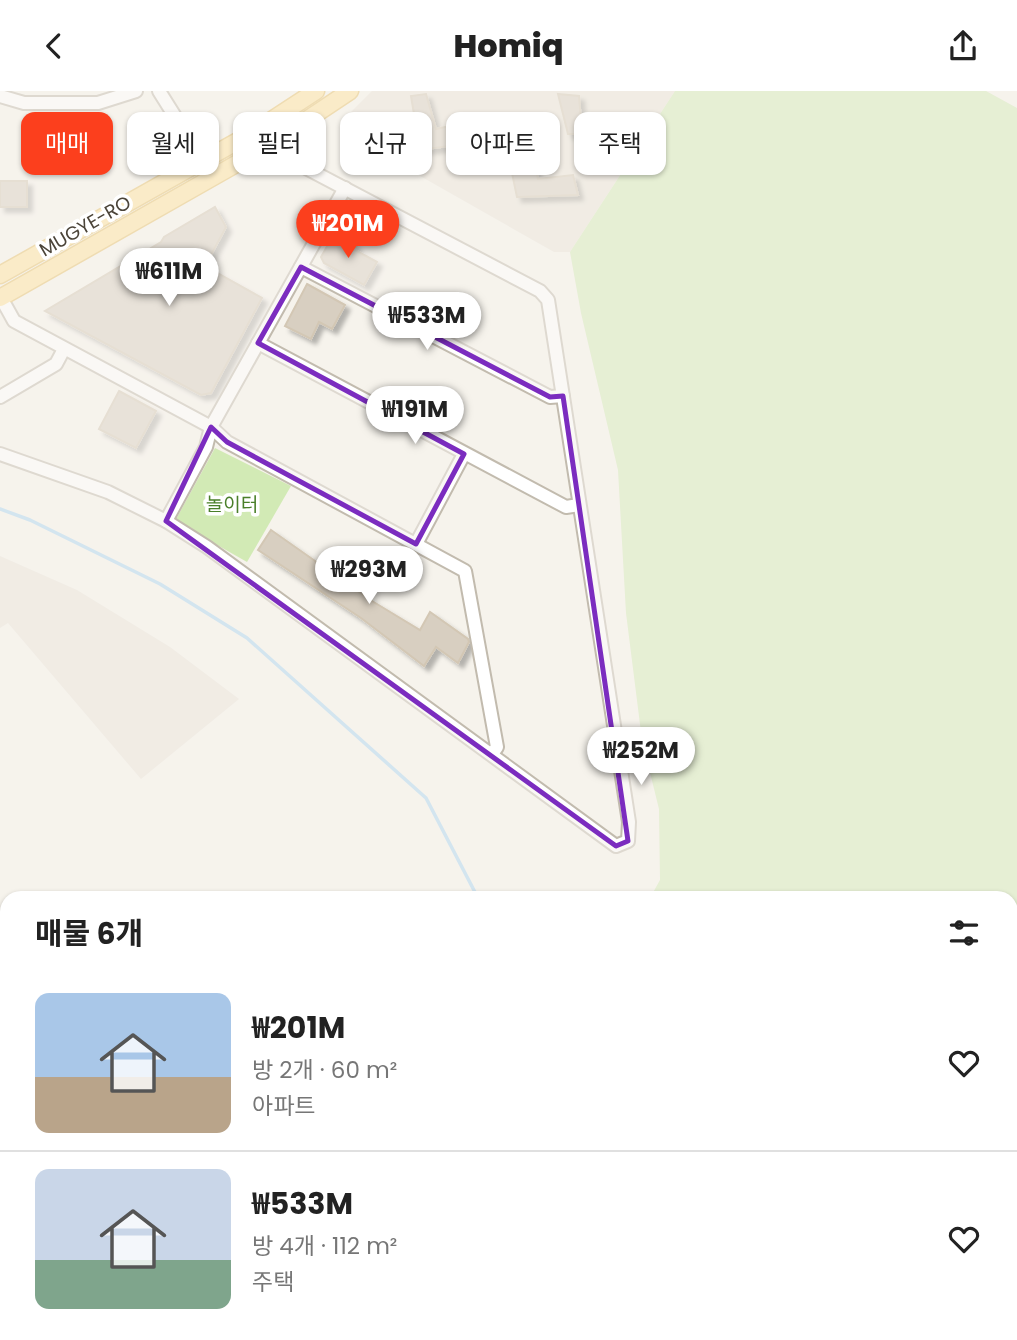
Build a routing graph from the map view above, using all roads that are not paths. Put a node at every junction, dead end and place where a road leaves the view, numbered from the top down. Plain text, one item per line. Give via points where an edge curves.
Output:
1 (136, 91) edge
2 (159, 91) edge
3 (316, 91) edge
4 (350, 92) edge
5 (0, 96) edge
6 (172, 112) edge
7 (320, 112) edge
8 (219, 150) edge
9 (233, 165) edge
10 (176, 175) edge
11 (320, 175) edge
12 (212, 177) joint
13 (345, 188) junction
14 (300, 267) junction
15 (0, 275) edge
16 (0, 297) edge
17 (258, 343) junction
18 (64, 349) junction
19 (563, 396) junction
20 (0, 397) edge
21 (211, 427) junction
22 (0, 454) edge
23 (464, 454) junction
24 (579, 505) junction
25 (166, 521) junction
26 (416, 544) junction
27 (492, 754) junction

1 - 5 street via 98,103 24,103
2 - 6 street
3 - 8 main road, MUGYE-RO
4 - 7 main road, MUGYE-RO
9 - 12 main road, MUGYE-RO
10 - 15 main road, MUGYE-RO
11 - 13 street
12 - 16 main road, MUGYE-RO
13 - 14 street
13 - 19 street via 540,291 548,300
14 - 17 street
14 - 19 street via 550,397
16 - 18 street via 14,321
17 - 21 street
17 - 23 street
18 - 20 street via 56,364
18 - 21 street
19 - 24 street
21 - 25 street via 206,447
21 - 26 street via 227,442
22 - 25 street via 108,492
23 - 24 street via 566,507
23 - 26 street
24 - 27 street via 629,822 628,841 616,846
25 - 27 street
26 - 27 street via 465,571 498,747

